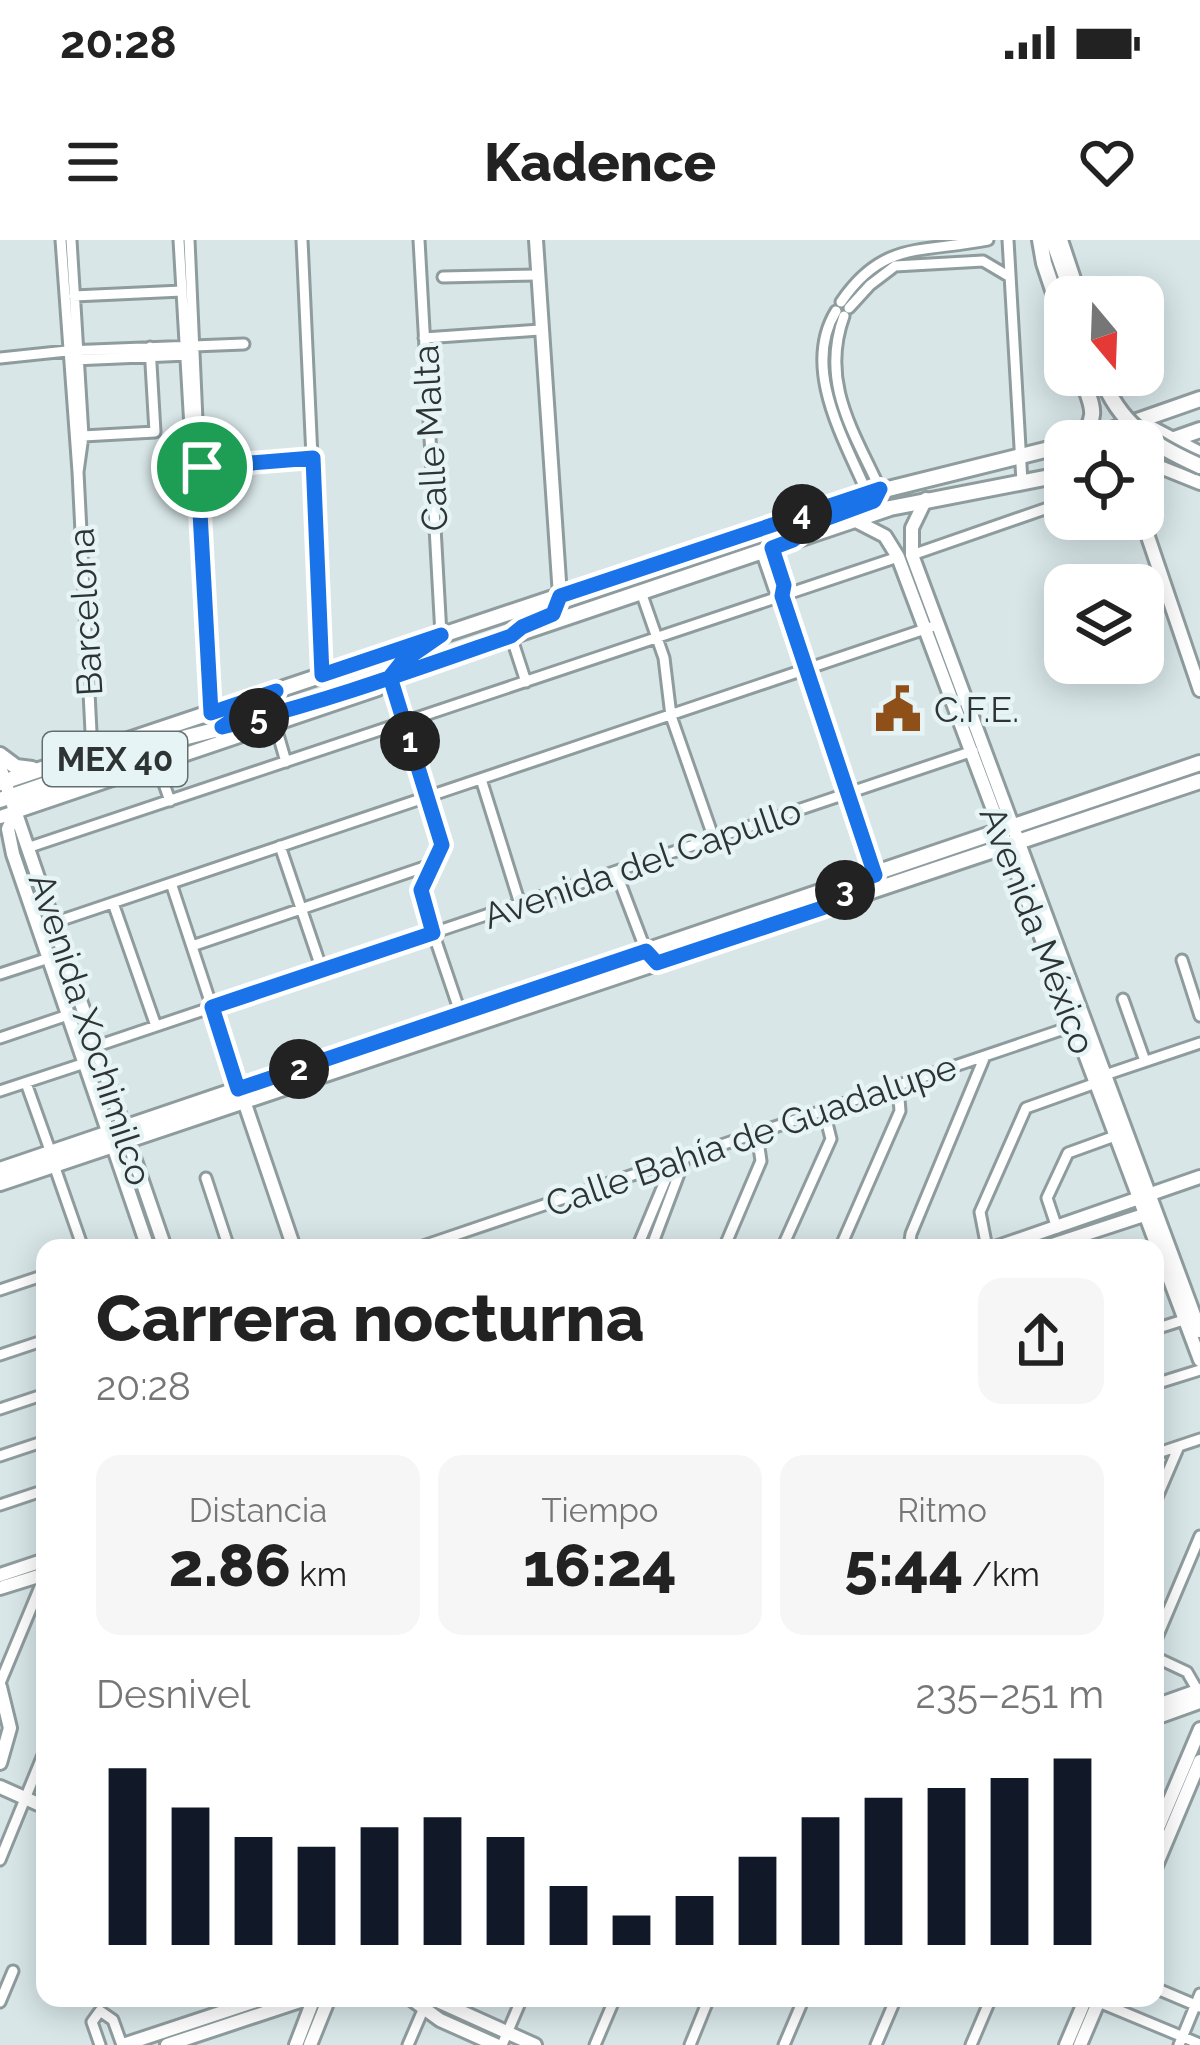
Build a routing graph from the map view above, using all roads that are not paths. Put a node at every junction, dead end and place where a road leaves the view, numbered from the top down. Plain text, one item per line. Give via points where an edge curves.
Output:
1 (61, 240) edge
2 (71, 240) edge
3 (179, 240) edge
4 (189, 240) edge
5 (302, 240) edge
6 (419, 240) edge
7 (536, 240) edge
8 (988, 240) edge
9 (1007, 240) edge
10 (1042, 240) edge
11 (1057, 240) edge
12 (894, 244) edge
13 (1057, 264) junction
14 (895, 266) junction
15 (537, 275) junction
16 (1052, 276) edge
17 (1063, 276) edge
18 (1067, 276) edge
19 (442, 277) dead end
20 (1010, 277) junction
21 (182, 291) junction
22 (74, 296) junction
23 (842, 310) junction
24 (540, 330) junction
25 (424, 338) junction
26 (244, 344) dead end
27 (190, 351) junction
28 (151, 352) junction
29 (73, 355) junction
30 (0, 358) edge
31 (1106, 396) edge
32 (1107, 396) edge
33 (1117, 396) edge
34 (1089, 397) joint
35 (1200, 399) edge
36 (1093, 420) edge
37 (1137, 420) edge
38 (1144, 420) edge
39 (1200, 430) edge
40 (83, 436) junction
41 (1164, 436) edge
42 (1172, 440) junction
43 (1164, 442) edge
44 (1044, 450) edge
45 (1200, 454) edge
46 (1018, 457) junction
47 (1164, 457) edge
48 (313, 458) junction
49 (202, 467) junction
50 (1164, 468) edge
51 (78, 472) junction
52 (1195, 472) edge
53 (1044, 478) edge
54 (1022, 482) junction
55 (1200, 483) edge
56 (874, 491) junction
57 (199, 494) junction
58 (926, 499) junction
59 (1044, 509) edge
60 (853, 519) junction
61 (793, 540) junction
62 (1149, 540) edge
63 (766, 549) junction
64 (905, 556) junction
65 (641, 592) junction
66 (560, 596) junction
67 (782, 596) junction
68 (931, 628) junction
69 (441, 635) junction
70 (511, 636) junction
71 (657, 638) junction
72 (805, 671) junction
73 (322, 675) junction
74 (390, 677) junction
75 (526, 682) junction
76 (1200, 690) edge
77 (276, 691) junction
78 (211, 713) junction
79 (671, 716) junction
80 (404, 722) junction
81 (275, 724) junction
82 (222, 727) junction
83 (977, 750) junction
84 (92, 752) junction
85 (0, 755) edge
86 (156, 760) junction
87 (286, 762) junction
88 (1200, 763) edge
89 (43, 769) junction
90 (481, 779) junction
91 (1200, 781) edge
92 (5, 790) edge
93 (846, 794) junction
94 (429, 797) junction
95 (170, 801) junction
96 (0, 817) edge
97 (1006, 828) junction
98 (714, 838) junction
99 (1012, 844) junction
100 (280, 846) junction
101 (30, 847) junction
102 (7, 857) edge
103 (436, 863) junction
104 (616, 872) junction
105 (875, 875) junction
106 (171, 883) junction
107 (851, 884) junction
108 (113, 903) junction
109 (837, 903) junction
110 (520, 904) junction
111 (302, 909) junction
112 (56, 922) junction
113 (38, 928) junction
114 (433, 933) junction
115 (192, 946) junction
116 (651, 957) junction
117 (49, 958) junction
118 (1182, 961) dead end
119 (322, 970) junction
120 (0, 974) edge
121 (1123, 999) dead end
122 (212, 1007) junction
123 (68, 1015) junction
124 (461, 1015) junction
125 (1200, 1016) edge
126 (1079, 1024) junction
127 (156, 1026) junction
128 (0, 1038) edge
129 (1200, 1043) edge
130 (97, 1046) junction
131 (390, 1046) junction
132 (985, 1056) junction
133 (1145, 1061) junction
134 (85, 1063) junction
135 (1100, 1079) junction
136 (26, 1083) junction
137 (898, 1086) junction
138 (0, 1091) edge
139 (241, 1095) junction
140 (824, 1111) junction
141 (757, 1134) junction
142 (1115, 1136) junction
143 (118, 1137) junction
144 (685, 1158) junction
145 (53, 1159) junction
146 (673, 1162) junction
147 (0, 1170) edge
148 (1200, 1177) edge
149 (206, 1178) dead end
150 (0, 1184) edge
151 (1145, 1198) junction
152 (1150, 1213) junction
153 (1057, 1228) junction
154 (80, 1239) edge
155 (146, 1239) edge
156 (161, 1239) edge
157 (227, 1239) edge
158 (291, 1239) edge
159 (444, 1239) edge
160 (642, 1239) edge
161 (654, 1239) edge
162 (728, 1239) edge
163 (786, 1239) edge
164 (843, 1239) edge
165 (910, 1239) edge
166 (988, 1239) edge
167 (1021, 1239) edge
168 (1071, 1239) edge
169 (1155, 1239) edge
170 (1161, 1239) edge
171 (1164, 1246) edge
172 (1164, 1276) edge
173 (36, 1278) edge
174 (0, 1290) edge
175 (1195, 1320) edge
176 (1164, 1327) edge
177 (36, 1343) edge
178 (0, 1355) edge
179 (1200, 1360) edge
180 (1200, 1370) edge
181 (1164, 1381) edge
182 (36, 1397) edge
183 (0, 1409) edge
184 (1200, 1439) edge
185 (36, 1444) edge
186 (1179, 1446) junction
187 (1164, 1451) edge
188 (0, 1456) edge
189 (1164, 1481) edge
190 (36, 1493) edge
191 (0, 1505) edge
192 (1200, 1536) edge
193 (1195, 1562) edge
194 (36, 1563) edge
195 (0, 1575) edge
196 (36, 1578) edge
197 (0, 1588) edge
198 (36, 1597) edge
199 (1164, 1624) edge
200 (1164, 1661) edge
201 (0, 1685) edge
202 (1199, 1695) edge
203 (1164, 1704) edge
204 (1164, 1713) edge
205 (1199, 1732) edge
206 (1200, 1761) edge
207 (0, 1763) edge
208 (36, 1772) edge
209 (0, 1787) edge
210 (25, 1798) junction
211 (36, 1803) edge
212 (1164, 1813) edge
213 (1164, 1847) edge
214 (0, 1860) edge
215 (13, 1971) dead end
216 (1164, 1992) edge
217 (1200, 1994) edge
218 (0, 2002) edge
219 (1198, 2006) edge
220 (238, 2007) edge
221 (285, 2007) edge
222 (309, 2007) edge
223 (325, 2007) edge
224 (426, 2007) edge
225 (437, 2007) edge
226 (518, 2007) edge
227 (611, 2007) edge
228 (705, 2007) edge
229 (800, 2007) edge
230 (892, 2007) edge
231 (987, 2007) edge
232 (1089, 2007) edge
233 (1092, 2007) edge
234 (1110, 2007) edge
235 (501, 2041) edge
236 (1180, 2041) edge
237 (173, 2044) edge
238 (1200, 2044) edge
239 (100, 2045) edge
240 (123, 2045) edge
241 (296, 2045) edge
242 (310, 2045) edge
243 (408, 2045) edge
244 (535, 2045) edge
245 (596, 2045) edge
246 (690, 2045) edge
247 (784, 2045) edge
248 (876, 2045) edge
249 (971, 2045) edge
250 (1066, 2045) edge
251 (1081, 2045) edge

1 - 29 street, Barcelona
2 - 22 street, Barcelona
3 - 21 street
4 - 27 street
5 - 48 street
6 - 25 street, Calle Malta
7 - 15 street
8 - 12 street
9 - 20 street
10 - 13 main road
10 - 16 main road
11 - 13 main road
11 - 18 street
12 - 14 street
12 - 23 street via 860,275
13 - 17 main road
14 - 20 street via 983,261
14 - 23 street
15 - 19 street
15 - 24 street
20 - 46 street
21 - 22 street
21 - 27 street
22 - 29 street, Barcelona
23 - 56 street via 833,360 840,415
24 - 25 street
24 - 66 street
25 - 69 street, Calle Malta
26 - 27 street
27 - 28 street
27 - 49 street
27 - 57 street
28 - 29 street
28 - 40 street via 155,432
29 - 30 street
29 - 40 street, Barcelona
29 - 51 street, Barcelona
31 - 34 main road
32 - 52 main road, bridge via 1132,428
33 - 37 street
34 - 36 main road
35 - 38 main road
39 - 42 main road
40 - 51 street, Barcelona
41 - 42 street
42 - 43 main road
42 - 45 street
44 - 46 main road, MEX 40
45 - 52 street via 1185,462
46 - 54 street
46 - 56 main road, MEX 40
47 - 52 main road, bridge
48 - 49 street
48 - 73 street
49 - 57 street
50 - 52 street
51 - 84 street, Barcelona
52 - 55 street
53 - 54 main road, MEX 40
54 - 58 main road, MEX 40
56 - 61 street via 874,501
56 - 66 main road, MEX 40
57 - 78 street
58 - 60 main road, MEX 40
58 - 64 street
59 - 64 street
60 - 61 main road, MEX 40
60 - 64 street, Avenida México
61 - 63 main road, MEX 40
62 - 76 street
63 - 65 main road, MEX 40
63 - 67 street
64 - 67 street
64 - 68 street, Avenida México
65 - 70 main road, MEX 40
65 - 71 street
66 - 69 main road, MEX 40
66 - 70 main road via 553,614
67 - 71 street
67 - 72 street
68 - 72 street
68 - 83 street, Avenida México
69 - 73 main road, MEX 40
69 - 74 main road
70 - 74 main road, MEX 40
70 - 75 street
71 - 75 street
71 - 79 street
72 - 79 street
72 - 93 street
73 - 77 main road, MEX 40
74 - 80 street
74 - 81 street via 378,689
74 - 82 main road, MEX 40
75 - 80 street
77 - 78 main road, MEX 40
77 - 82 main road
78 - 84 main road, MEX 40
79 - 90 street
79 - 98 street
80 - 87 street
80 - 94 street
81 - 86 street
81 - 87 street
82 - 86 main road
82 - 92 main road, MEX 40
83 - 93 street, Avenida del Capullo
83 - 97 street, Avenida México
84 - 89 main road, MEX 40
85 - 89 main road via 16,767
86 - 92 main road via 29,800
86 - 95 street
87 - 95 street
88 - 97 main road
89 - 92 main road, MEX 40
90 - 94 street
90 - 110 street
91 - 99 main road
92 - 96 street
92 - 101 street, Avenida Xochimilco
92 - 102 street, Avenida Xochimilco
93 - 98 street, Avenida del Capullo
93 - 105 street
94 - 100 street
94 - 103 street via 442,845
95 - 101 street
97 - 99 street, Avenida México
97 - 105 main road
98 - 104 street, Avenida del Capullo
99 - 109 main road
99 - 126 street, Avenida México
100 - 106 street
100 - 111 street
101 - 112 street, Avenida Xochimilco
102 - 113 street, Avenida Xochimilco
103 - 111 street
103 - 114 street via 421,890
104 - 110 street, Avenida del Capullo
104 - 116 street
105 - 107 main road
106 - 108 street
106 - 115 street
107 - 109 main road
107 - 116 main road
108 - 112 street
108 - 127 street
109 - 116 main road
110 - 114 street, Avenida del Capullo
111 - 115 street
111 - 119 street
112 - 113 street
112 - 130 street, Avenida Xochimilco
113 - 117 street, Avenida Xochimilco
114 - 119 street, Avenida del Capullo
114 - 124 street
115 - 122 street
116 - 124 main road
116 - 131 main road via 587,987
117 - 120 street
117 - 123 street, Avenida Xochimilco
118 - 125 street
119 - 122 street, Avenida del Capullo
121 - 133 street
122 - 127 street, Avenida del Capullo
122 - 139 street
123 - 128 street
123 - 134 street, Avenida Xochimilco
124 - 131 main road
126 - 132 street, Calle Bahía de Guadalupe
126 - 135 street, Avenida México
127 - 130 street, Avenida del Capullo
129 - 133 street
130 - 143 street, Avenida Xochimilco
131 - 139 main road
132 - 137 street, Calle Bahía de Guadalupe
132 - 165 street
133 - 135 street
134 - 136 street
134 - 143 street, Avenida Xochimilco
135 - 142 street, Avenida México
135 - 151 street, Avenida México
135 - 166 street via 1026,1108 980,1213
136 - 138 street
136 - 145 street
137 - 140 street, Calle Bahía de Guadalupe
137 - 164 street via 900,1111
139 - 143 main road
139 - 158 street
140 - 141 street, Calle Bahía de Guadalupe
140 - 163 street via 831,1139
141 - 144 street, Calle Bahía de Guadalupe
141 - 162 street via 761,1161
142 - 151 street, Avenida México
142 - 153 street via 1068,1153 1047,1198
143 - 145 main road
143 - 155 street, Avenida Xochimilco
143 - 156 street, Avenida Xochimilco
144 - 146 street, Calle Bahía de Guadalupe
144 - 161 street
145 - 147 main road
145 - 150 main road
145 - 154 street
146 - 159 street, Calle Bahía de Guadalupe
146 - 160 street
148 - 151 street
149 - 157 street
151 - 152 street, Avenida México
151 - 153 street
152 - 168 street
152 - 169 street, Avenida México
152 - 170 street, Avenida México
153 - 167 street
171 - 175 street, Avenida México
172 - 175 street, Avenida México
173 - 174 street
175 - 176 street
175 - 179 street, Avenida México
177 - 178 street
180 - 181 street
182 - 183 street
184 - 186 street
185 - 188 street
186 - 187 street
186 - 189 street
190 - 191 street
192 - 193 street
193 - 199 street
194 - 195 street
196 - 197 street
198 - 201 street
200 - 202 street via 1187,1672
201 - 207 street via 10,1727
202 - 203 street
202 - 204 street
205 - 212 street
206 - 213 street
208 - 210 street
209 - 210 street
210 - 211 street
210 - 214 street
215 - 218 street
216 - 219 street
217 - 219 street
219 - 236 street
220 - 240 street
221 - 237 street
222 - 241 street
223 - 242 street
224 - 243 street
225 - 235 street
226 - 235 street
227 - 245 street
228 - 246 street
229 - 247 street
230 - 248 street
231 - 249 street
232 - 250 street
233 - 251 street
234 - 236 street
235 - 244 street
236 - 238 street
239 - 240 street via 92,2022 100,2011

